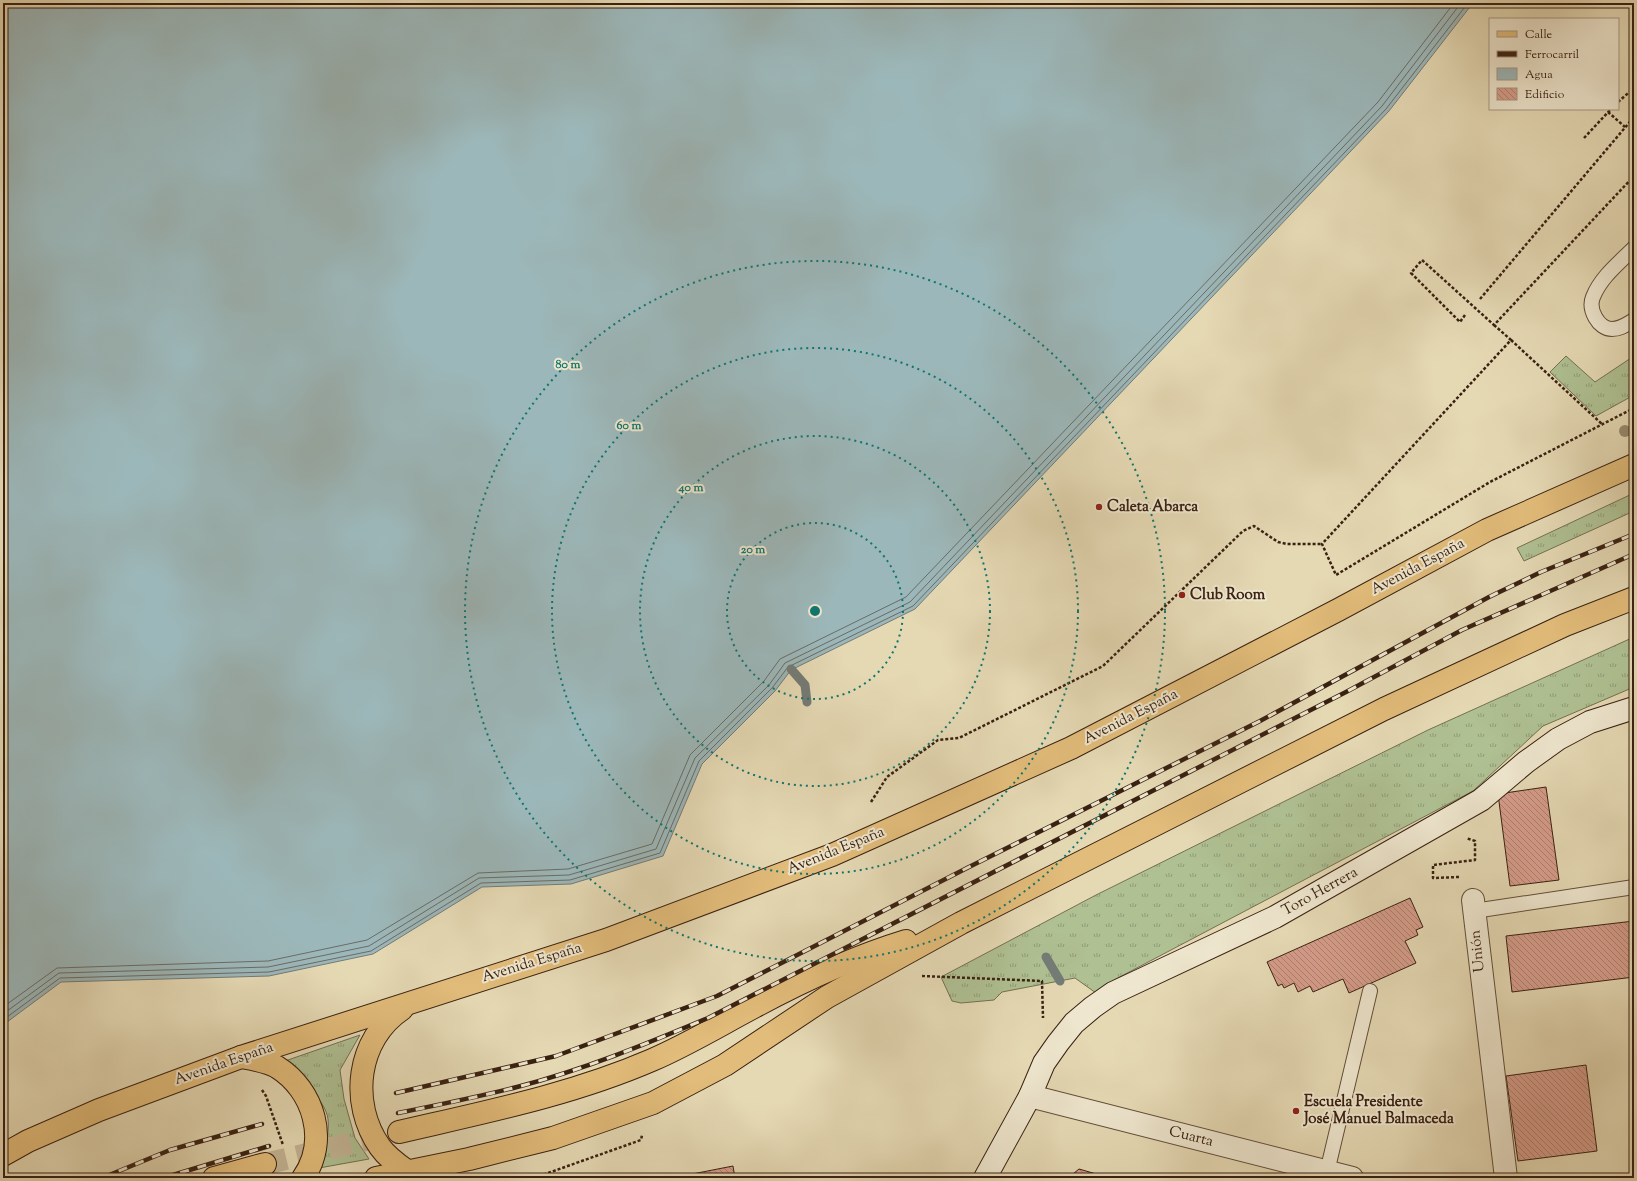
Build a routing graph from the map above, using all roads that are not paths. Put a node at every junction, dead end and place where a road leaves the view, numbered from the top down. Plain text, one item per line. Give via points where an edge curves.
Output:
1 (1634, 248) edge
2 (1634, 320) edge
3 (1634, 465) edge
4 (1634, 598) edge
5 (1634, 708) edge
6 (1634, 887) edge
7 (1473, 906) joint
8 (961, 923) junction
9 (1370, 991) dead end
10 (412, 1002) junction
11 (241, 1057) junction
12 (1030, 1096) junction
13 (399, 1132) tunnel mouth
14 (3, 1155) edge
15 (265, 1164) tunnel mouth
16 (407, 1171) junction
17 (1327, 1172) junction
18 (214, 1178) edge
19 (303, 1178) edge
20 (376, 1178) edge
21 (985, 1178) edge
22 (1352, 1178) edge
23 (1506, 1178) edge

1 - 2 lane via 1600,283 1592,299 1592,311 1599,323 1610,329 1621,328
3 - 10 main road, Avenida España via 1488,530 1071,748 839,852 606,940
4 - 8 main road via 1565,625 1384,709
5 - 12 street, Toro Herrera via 1590,722 1558,739 1481,800 1275,917 1113,993 1074,1023 1044,1064
6 - 7 lane
7 - 23 street, Unión
8 - 13 main road via 847,963 786,991 653,1060 596,1082 527,1102
8 - 16 main road via 827,997 725,1065 653,1103 554,1138
9 - 17 lane
10 - 11 main road, Avenida España
10 - 16 main road via 387,1022 372,1043 361,1080 361,1098 371,1132 381,1147
11 - 14 main road, Avenida España via 99,1110 28,1141
11 - 19 main road via 259,1060 281,1070 302,1091 311,1108 316,1124 316,1140 314,1157
12 - 17 street, Cuarta
12 - 21 street, Toro Herrera
15 - 18 main road
16 - 20 main road
17 - 22 street, Cuarta

